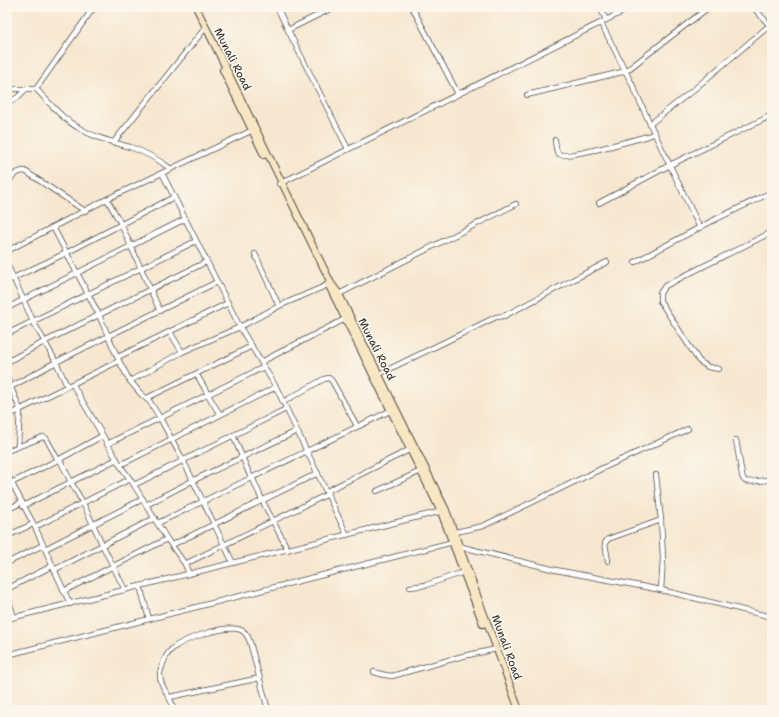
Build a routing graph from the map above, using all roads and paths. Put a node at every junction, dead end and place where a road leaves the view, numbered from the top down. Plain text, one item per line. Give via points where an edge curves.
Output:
1 (94, 7) edge
2 (192, 7) edge
3 (196, 7) edge
4 (277, 7) edge
5 (334, 7) edge
6 (412, 7) edge
7 (600, 7) edge
8 (632, 7) edge
9 (709, 7) edge
10 (753, 7) edge
11 (606, 20) junction
12 (601, 23) junction
13 (771, 26) edge
14 (204, 29) junction
15 (288, 30) junction
16 (626, 71) junction
17 (7, 87) edge
18 (26, 89) junction
19 (36, 89) junction
20 (458, 94) junction
21 (527, 94) dead end
22 (7, 104) edge
23 (772, 115) edge
24 (650, 124) junction
25 (254, 129) junction
26 (655, 133) junction
27 (555, 140) dead end
28 (113, 143) junction
29 (348, 149) junction
30 (670, 165) junction
31 (171, 169) junction
32 (162, 173) junction
33 (7, 184) edge
34 (281, 184) junction
35 (772, 192) edge
36 (174, 197) junction
37 (107, 199) junction
38 (599, 203) dead end
39 (516, 204) dead end
40 (85, 211) junction
41 (185, 219) junction
42 (121, 224) junction
43 (53, 227) junction
44 (700, 228) junction
45 (772, 232) edge
46 (196, 241) junction
47 (131, 247) junction
48 (7, 251) edge
49 (66, 253) junction
50 (255, 254) dead end
51 (206, 262) junction
52 (607, 262) dead end
53 (635, 262) dead end
54 (7, 264) edge
55 (141, 268) junction
56 (77, 272) junction
57 (13, 277) junction
58 (7, 281) edge
59 (217, 282) junction
60 (330, 284) junction
61 (150, 290) junction
62 (88, 294) junction
63 (339, 294) junction
64 (23, 300) junction
65 (228, 303) junction
66 (280, 306) junction
67 (7, 308) edge
68 (160, 311) junction
69 (99, 315) junction
70 (348, 318) junction
71 (33, 321) junction
72 (240, 327) junction
73 (170, 332) junction
74 (7, 334) edge
75 (109, 336) junction
76 (44, 342) junction
77 (252, 346) junction
78 (182, 352) junction
79 (119, 359) junction
80 (7, 362) edge
81 (56, 362) junction
82 (261, 362) junction
83 (264, 367) junction
84 (719, 369) dead end
85 (196, 374) junction
86 (376, 375) junction
87 (7, 378) edge
88 (130, 381) junction
89 (73, 384) junction
90 (67, 386) junction
91 (276, 387) junction
92 (9, 388) edge
93 (208, 393) junction
94 (147, 398) junction
95 (282, 402) junction
96 (20, 409) junction
97 (286, 409) junction
98 (393, 410) junction
99 (220, 414) junction
100 (7, 416) edge
101 (160, 418) junction
102 (357, 426) junction
103 (688, 429) dead end
104 (297, 431) junction
105 (233, 435) junction
106 (102, 436) junction
107 (172, 439) junction
108 (736, 440) dead end
109 (107, 444) junction
110 (18, 446) junction
111 (412, 449) junction
112 (7, 452) edge
113 (308, 452) junction
114 (242, 457) junction
115 (59, 460) junction
116 (117, 460) junction
117 (183, 460) junction
118 (120, 465) junction
119 (421, 471) junction
120 (318, 473) junction
121 (7, 474) edge
122 (656, 475) dead end
123 (252, 478) junction
124 (130, 479) junction
125 (772, 479) edge
126 (192, 481) junction
127 (71, 482) junction
128 (9, 484) edge
129 (134, 485) junction
130 (377, 491) dead end
131 (328, 493) junction
132 (142, 499) junction
133 (262, 500) junction
134 (202, 502) junction
135 (83, 503) junction
136 (22, 504) junction
137 (146, 505) junction
138 (7, 510) edge
139 (443, 511) junction
140 (155, 518) junction
141 (661, 520) junction
142 (273, 521) junction
143 (93, 524) junction
144 (158, 524) junction
145 (214, 524) junction
146 (34, 526) junction
147 (452, 533) junction
148 (347, 535) junction
149 (7, 536) edge
150 (167, 539) junction
151 (172, 545) junction
152 (224, 545) junction
153 (456, 545) junction
154 (103, 546) junction
155 (44, 547) junction
156 (288, 550) junction
157 (608, 561) dead end
158 (7, 563) edge
159 (233, 563) junction
160 (185, 564) junction
161 (114, 566) junction
162 (53, 568) junction
163 (464, 572) junction
164 (189, 574) junction
165 (140, 586) junction
166 (410, 587) dead end
167 (7, 589) edge
168 (125, 590) junction
169 (661, 590) junction
170 (64, 591) junction
171 (7, 596) edge
172 (70, 604) junction
173 (14, 617) junction
174 (772, 617) edge
175 (7, 619) edge
176 (149, 619) junction
177 (495, 650) junction
178 (7, 655) edge
179 (374, 672) dead end
180 (260, 678) junction
181 (170, 697) junction
182 (174, 710) edge
183 (268, 710) edge
184 (515, 710) edge
185 (519, 710) edge

1 - 19 street
2 - 14 main road, Munali Road
3 - 14 main road, Munali Road
4 - 15 street
5 - 15 street
6 - 20 street
7 - 11 street
8 - 11 street
9 - 16 street
10 - 13 street
11 - 12 street
12 - 16 street
12 - 20 street
13 - 24 street
14 - 25 main road, Munali Road
14 - 28 street
15 - 29 street
16 - 21 street
16 - 24 street
17 - 18 street
18 - 19 street
18 - 22 street
19 - 28 street via 65,119 80,129
20 - 29 street
23 - 30 street
24 - 26 street
25 - 31 street
25 - 34 main road, Munali Road
26 - 27 street via 568,156 558,154
26 - 30 street
28 - 31 street via 132,148
29 - 34 street
30 - 38 street
30 - 44 street
31 - 32 street
32 - 36 street
32 - 37 street
33 - 40 street via 19,171 25,171
34 - 60 main road, Munali Road
35 - 44 street
36 - 41 street
36 - 42 street
37 - 40 street
37 - 42 street
39 - 63 street
40 - 43 street
41 - 46 street
41 - 47 street
42 - 47 street
42 - 49 street
43 - 48 street
43 - 49 street
44 - 53 street
45 - 84 street via 665,286 660,293 660,301 699,361 708,367
46 - 51 street
46 - 55 street
47 - 55 street
47 - 56 street
49 - 56 street
49 - 57 street
50 - 66 street
51 - 59 street
51 - 61 street
52 - 86 street via 504,316
54 - 57 street
55 - 61 street
55 - 62 street
56 - 62 street
56 - 64 street
57 - 58 street
57 - 64 street
59 - 65 street
59 - 68 street
60 - 63 main road, Munali Road
60 - 66 street
60 - 70 main road, Munali Road
61 - 68 street
61 - 69 street
62 - 69 street
62 - 71 street
63 - 70 main road, Munali Road
64 - 67 street
64 - 71 street
65 - 72 street
65 - 73 street
66 - 72 street
68 - 75 street
69 - 75 street
69 - 76 street
70 - 82 street
70 - 86 main road, Munali Road
71 - 74 street
71 - 76 street
72 - 77 street
72 - 78 street
73 - 78 street
73 - 79 street
75 - 79 street
75 - 81 street
76 - 80 street
76 - 81 street
77 - 82 street
77 - 85 street
78 - 88 street
79 - 88 street
79 - 89 street
81 - 90 street
81 - 92 street
82 - 83 street
83 - 91 street
83 - 93 street
85 - 93 street
85 - 94 street
86 - 98 main road, Munali Road
87 - 92 street
88 - 94 street
89 - 90 street
89 - 106 street
90 - 96 street
91 - 95 street
91 - 99 street
92 - 96 street
93 - 99 street
93 - 101 street
94 - 101 street
95 - 97 street
95 - 102 street via 329,378
96 - 100 street
96 - 110 street
97 - 104 street
97 - 105 street
98 - 102 street
98 - 111 main road, Munali Road
99 - 107 street
101 - 107 street
101 - 109 street
102 - 113 street
103 - 147 street via 483,526
104 - 113 street
104 - 114 street
105 - 114 street
105 - 117 street
106 - 109 street
106 - 115 street
107 - 117 street
107 - 118 street
108 - 125 street via 744,480 750,482
109 - 116 street
110 - 112 street
110 - 115 street via 46,438
111 - 119 main road, Munali Road
111 - 131 street
111 - 139 main road, Munali Road
113 - 120 street
113 - 123 street
114 - 123 street
114 - 126 street
115 - 127 street
115 - 128 street
116 - 118 street
116 - 127 street
117 - 126 street
117 - 129 street
118 - 124 street
119 - 130 street
119 - 139 main road, Munali Road
120 - 131 street
120 - 133 street
121 - 128 street
122 - 141 street
123 - 133 street
123 - 134 street
124 - 129 street
124 - 135 street
126 - 134 street
126 - 137 street
127 - 135 street
127 - 136 street
128 - 136 street
129 - 132 street
131 - 142 street
131 - 148 street
132 - 137 street
132 - 143 street
133 - 142 street
133 - 145 street
134 - 144 street
134 - 145 street
135 - 143 street
135 - 146 street
136 - 138 street
136 - 146 street
137 - 140 street
139 - 147 main road, Munali Road
139 - 148 street
140 - 144 street
140 - 154 street
141 - 157 street via 608,539
141 - 169 street
142 - 152 street
142 - 156 street
143 - 154 street
143 - 155 street
144 - 150 street
145 - 151 street
145 - 152 street
146 - 149 street
146 - 155 street
147 - 153 main road, Munali Road
148 - 156 street
150 - 151 street
150 - 161 street
151 - 160 street
152 - 159 street
152 - 160 street
153 - 163 main road, Munali Road
153 - 169 street via 556,570
153 - 176 street
153 - 177 main road, Munali Road
154 - 161 street
154 - 162 street
155 - 158 street
155 - 162 street
156 - 159 street
159 - 164 street
160 - 164 street
161 - 168 street
161 - 170 street
162 - 167 street
162 - 170 street
163 - 166 street via 426,585
163 - 177 main road, Munali Road
164 - 165 street
165 - 168 street
165 - 176 street
168 - 172 street
169 - 174 street
170 - 172 street
171 - 173 street
172 - 173 street
173 - 175 street
176 - 178 street
177 - 179 street via 463,656 392,676
177 - 184 main road, Munali Road
177 - 185 main road, Munali Road
180 - 181 street
180 - 181 street via 246,634 230,628 190,638 170,649 160,675
180 - 183 street
181 - 182 street

